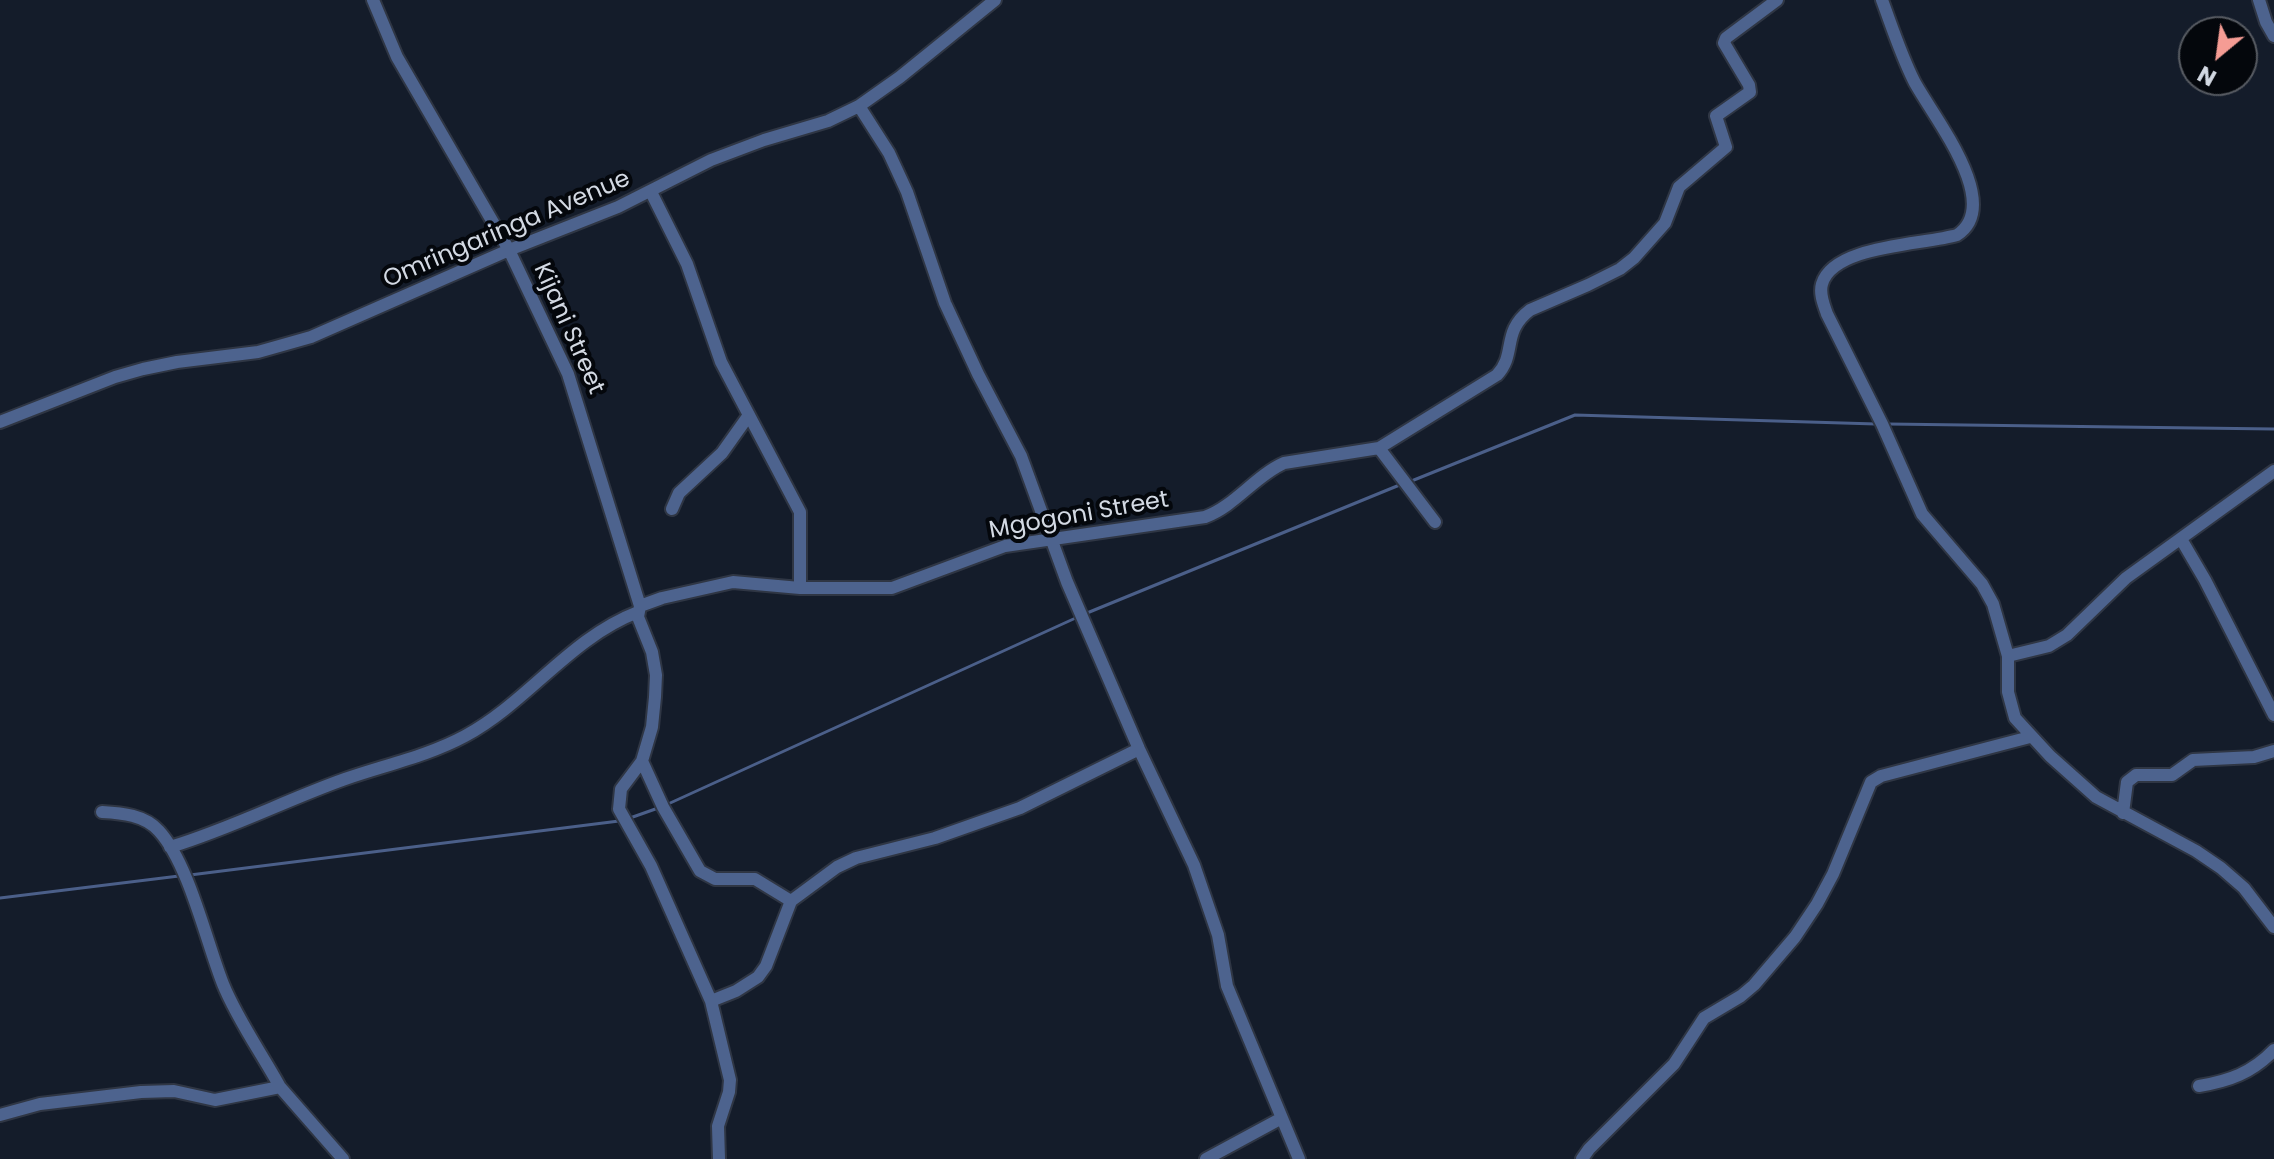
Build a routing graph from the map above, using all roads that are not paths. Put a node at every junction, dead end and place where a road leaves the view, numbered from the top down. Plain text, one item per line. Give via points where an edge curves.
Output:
1 (373, 0) edge
2 (995, 0) edge
3 (1777, 0) edge
4 (1882, 0) edge
5 (2259, 0) edge
6 (2274, 36) edge
7 (859, 106) junction
8 (651, 192) junction
9 (509, 250) junction
10 (749, 415) junction
11 (0, 422) edge
12 (1379, 448) junction
13 (2274, 471) edge
14 (672, 509) dead end
15 (1435, 522) dead end
16 (1052, 539) junction
17 (2181, 539) junction
18 (800, 588) junction
19 (639, 609) junction
20 (2008, 656) junction
21 (2274, 715) edge
22 (2030, 737) junction
23 (1139, 749) junction
24 (2274, 751) edge
25 (642, 761) junction
26 (102, 812) dead end
27 (2123, 813) junction
28 (170, 847) junction
29 (791, 901) junction
30 (2274, 927) edge
31 (711, 1001) junction
32 (2274, 1050) edge
33 (2199, 1086) dead end
34 (280, 1087) junction
35 (0, 1115) edge
36 (1280, 1119) junction
37 (343, 1159) edge
38 (719, 1159) edge
39 (1206, 1159) edge
40 (1299, 1159) edge
41 (1582, 1159) edge

1 - 9 street, Kijani Street via 397,57
2 - 7 street, Omringaringa Avenue
3 - 12 street, Mgogoni Street via 1726,38 1750,92 1716,116 1726,147 1679,187 1660,230 1620,269 1518,319 1497,375
4 - 20 street via 1915,84 1955,147 1973,212 1957,235 1844,259 1831,267 1821,297 1911,493 1922,514 1982,584
5 - 6 street
7 - 8 street, Omringaringa Avenue via 711,160
7 - 16 street via 907,192 945,303 1021,456
8 - 9 street, Omringaringa Avenue
8 - 10 street via 687,264 715,350
9 - 11 street, Omringaringa Avenue via 311,337 258,352 143,369
9 - 19 street, Kijani Street via 568,374
10 - 14 street via 722,453 679,493
10 - 18 street via 800,512
12 - 15 street
12 - 16 street, Mgogoni Street via 1284,463 1205,517
13 - 17 street
16 - 18 street, Mgogoni Street via 1005,546 892,588
16 - 23 street
17 - 20 street via 2126,578 2067,635 2049,646
17 - 21 street
18 - 19 street, Mgogoni Street via 733,582 662,598
19 - 25 street via 656,675 652,727
19 - 28 street, Mgogoni Street via 595,634 519,698 440,749 345,779
20 - 22 street via 2011,707
22 - 27 street via 2096,797
22 - 41 street via 1871,782 1833,874 1795,937 1754,985 1704,1018 1674,1064
23 - 29 street via 1020,808 856,858
23 - 36 street via 1194,865 1218,935 1227,986
24 - 27 street via 2193,760 2172,775 2136,775 2127,782
25 - 29 street via 700,871 715,879 755,879
25 - 31 street via 621,789 619,809 651,866
26 - 28 street via 150,823
27 - 30 street via 2221,868
28 - 34 street via 225,989
29 - 31 street via 758,977
31 - 38 street via 730,1080 718,1126
32 - 33 street via 2240,1076
34 - 35 street via 215,1100 174,1091 141,1092 40,1104
34 - 37 street
36 - 39 street
36 - 40 street

